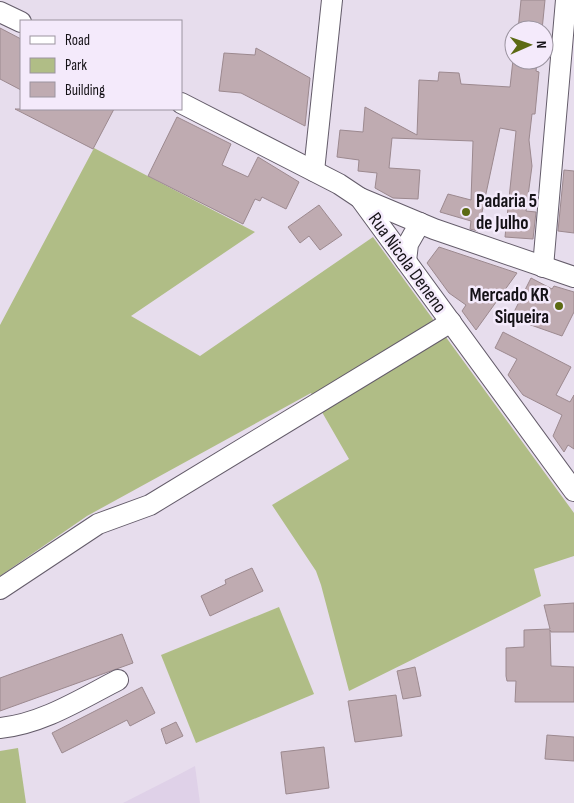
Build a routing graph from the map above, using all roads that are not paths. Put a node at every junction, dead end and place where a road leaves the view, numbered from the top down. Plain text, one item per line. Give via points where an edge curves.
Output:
1 (332, 0) edge
2 (566, 0) edge
3 (0, 12) edge
4 (20, 22) edge
5 (182, 104) edge
6 (314, 170) junction
7 (360, 198) junction
8 (421, 224) junction
9 (391, 240) junction
10 (406, 258) junction
11 (542, 267) junction
12 (574, 277) edge
13 (451, 322) junction
14 (574, 491) edge
15 (0, 589) edge
16 (118, 680) dead end
17 (0, 728) edge

1 - 6 street
2 - 11 street
3 - 4 street
5 - 6 street, Rua Nicola Deneno
6 - 7 street, Rua Nicola Deneno
7 - 8 street
7 - 9 street, Rua Nicola Deneno
8 - 9 street via 401,224
8 - 10 street via 419,240
8 - 11 street
9 - 10 street, Rua Nicola Deneno
10 - 13 street, Rua Nicola Deneno
11 - 12 street
13 - 14 street, Rua Nicola Deneno
13 - 15 street via 150,505 98,524
16 - 17 street via 49,714

